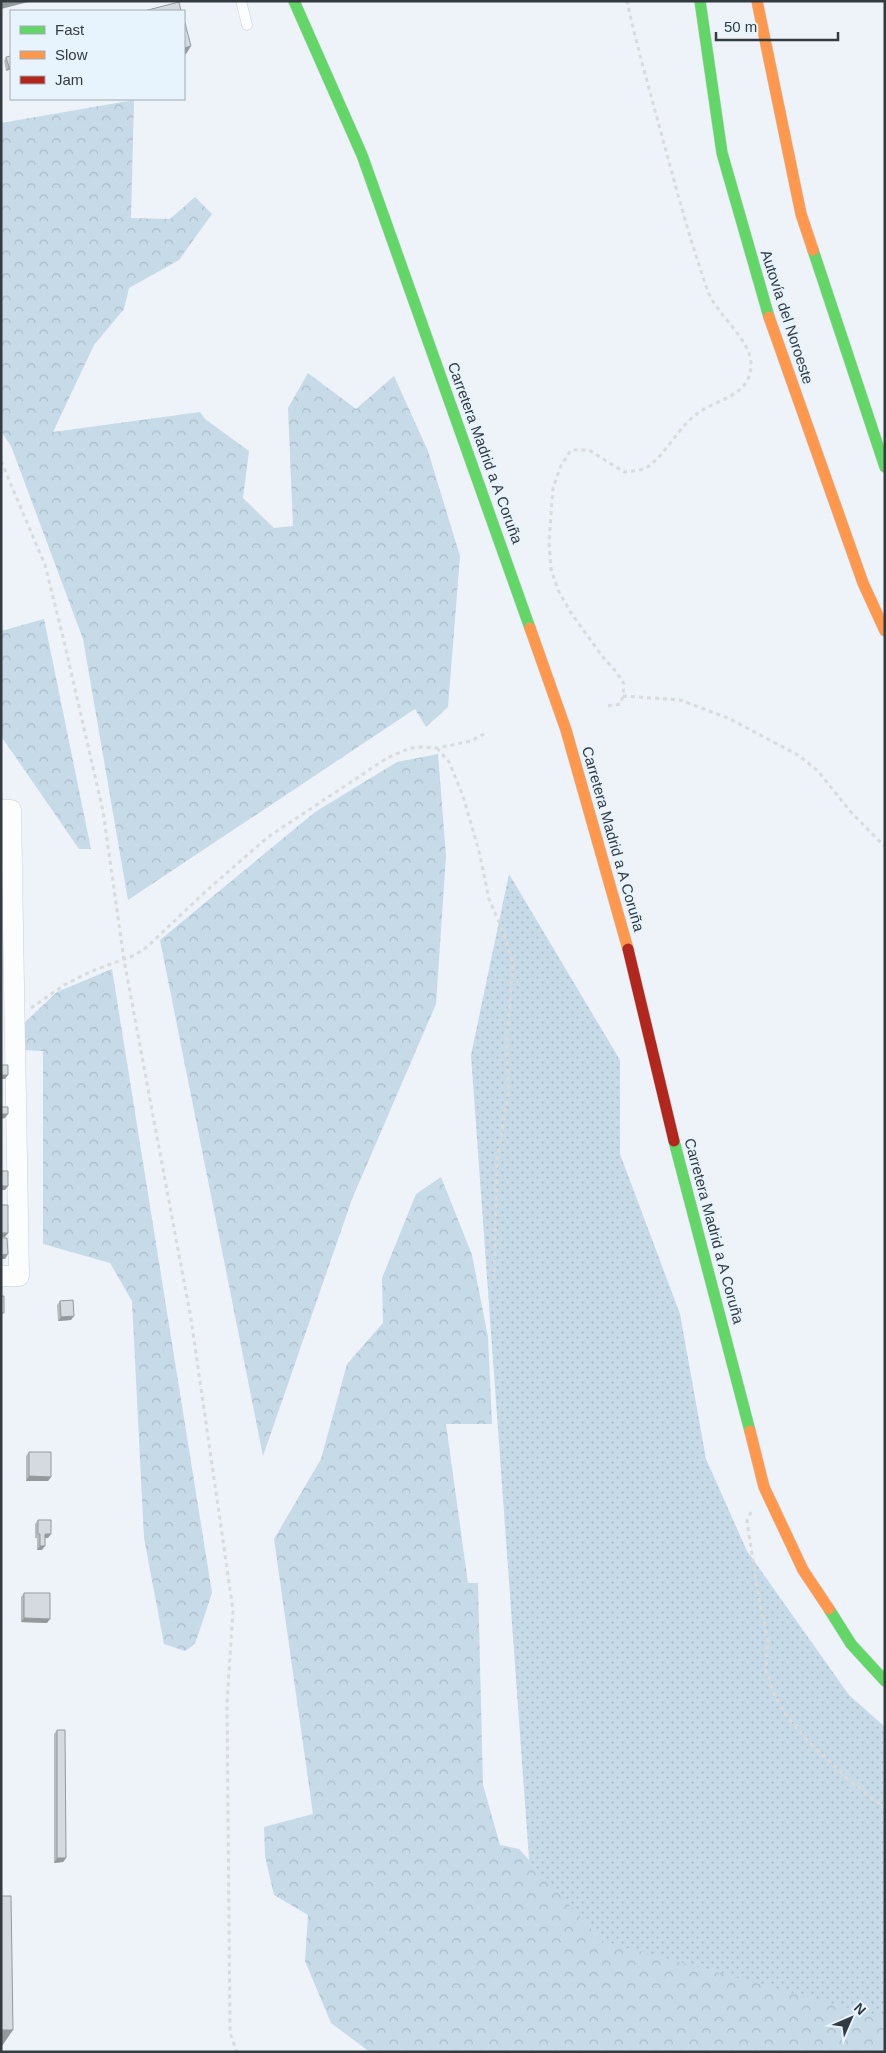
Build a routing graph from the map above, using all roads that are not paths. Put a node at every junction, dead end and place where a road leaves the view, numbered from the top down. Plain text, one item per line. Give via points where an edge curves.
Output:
1 (241, 1) edge
2 (294, 1) edge
3 (700, 1) edge
4 (757, 1) edge
5 (247, 25) dead end
6 (885, 467) edge
7 (885, 631) edge
8 (1, 810) edge
9 (10, 1018) edge
10 (1, 1276) edge
11 (885, 1681) edge

1 - 5 lane
2 - 11 highway, Carretera Madrid a A Coruña via 362,155 566,730 622,924 764,1487 803,1570 851,1644
3 - 7 highway, Autovía del Noroeste via 722,153 774,333 864,583
4 - 6 highway via 801,214
8 - 9 street via 12,810
9 - 10 street via 19,1276

